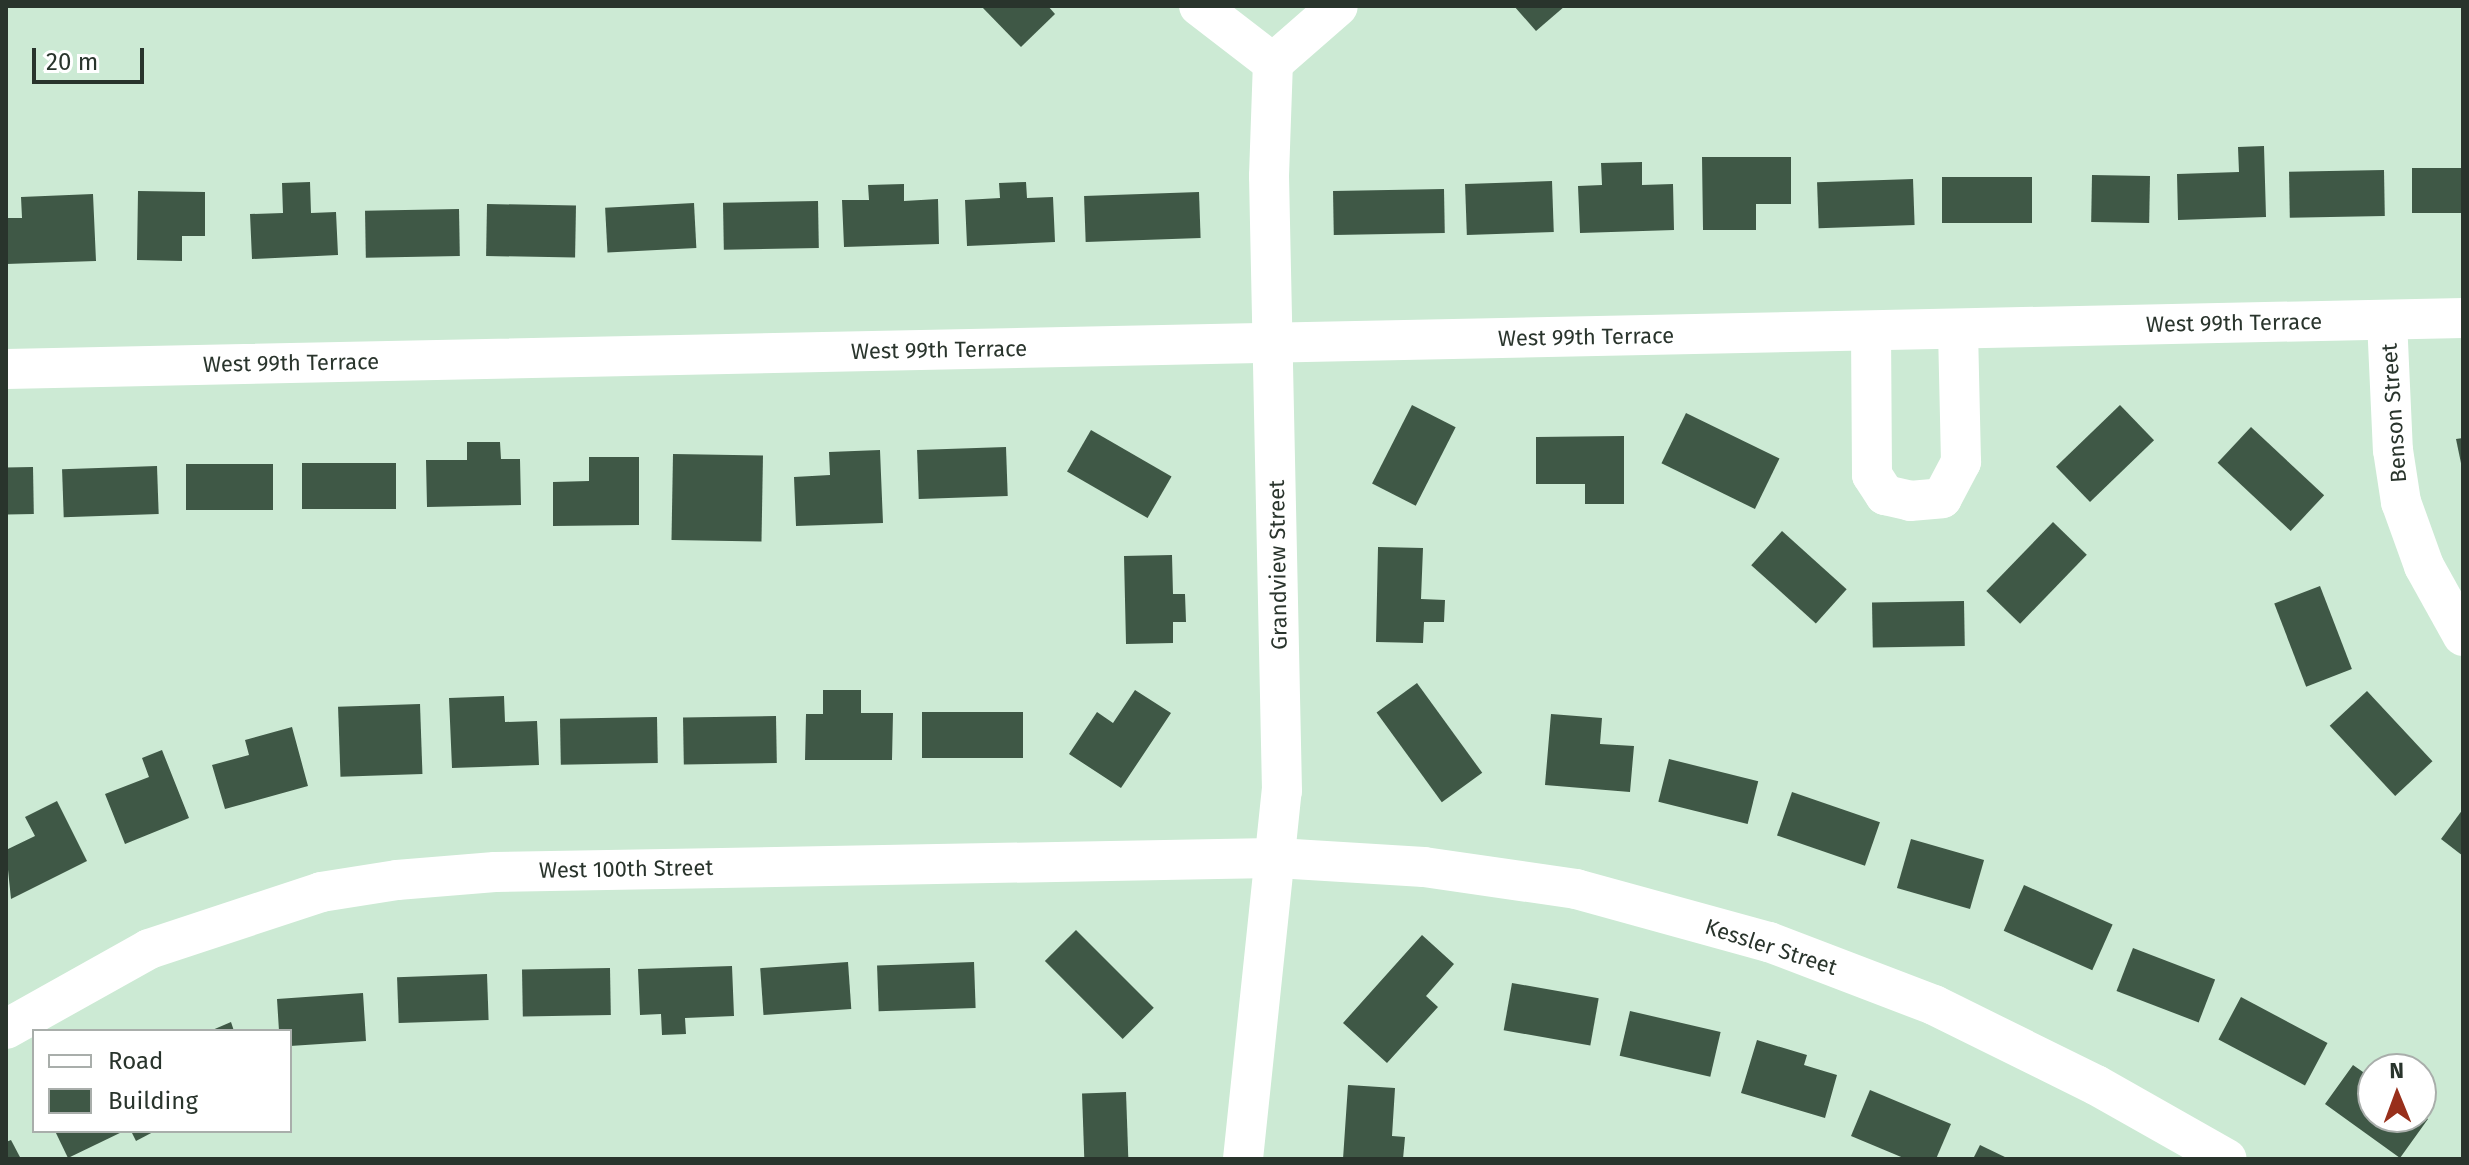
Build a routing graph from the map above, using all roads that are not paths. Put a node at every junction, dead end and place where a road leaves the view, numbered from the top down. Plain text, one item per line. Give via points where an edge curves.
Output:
1 (1199, 6) edge
2 (1338, 6) edge
3 (1273, 63) junction
4 (2463, 318) edge
5 (2387, 320) junction
6 (1958, 329) junction
7 (1871, 331) junction
8 (1275, 343) junction
9 (6, 369) edge
10 (2463, 636) edge
11 (1277, 858) junction
12 (6, 1029) edge
13 (1243, 1159) edge
14 (2227, 1159) edge

1 - 3 street
2 - 3 street
3 - 8 street, Grandview Street via 1269,176
4 - 5 street, West 99th Terrace
5 - 6 street, West 99th Terrace
5 - 10 street, Benson Street via 2401,502 2424,566
6 - 7 street, West 99th Terrace
6 - 7 street via 1961,462 1942,498 1910,501 1885,495 1872,475
7 - 8 street, West 99th Terrace
8 - 9 street, West 99th Terrace
8 - 11 street, Grandview Street via 1282,791
11 - 12 street, West 100th Street via 526,871 397,880 308,896 149,949
11 - 13 street, Grandview Street
11 - 14 street, Kessler Street via 1424,867 1576,889 1769,942 1934,1005 2096,1085

